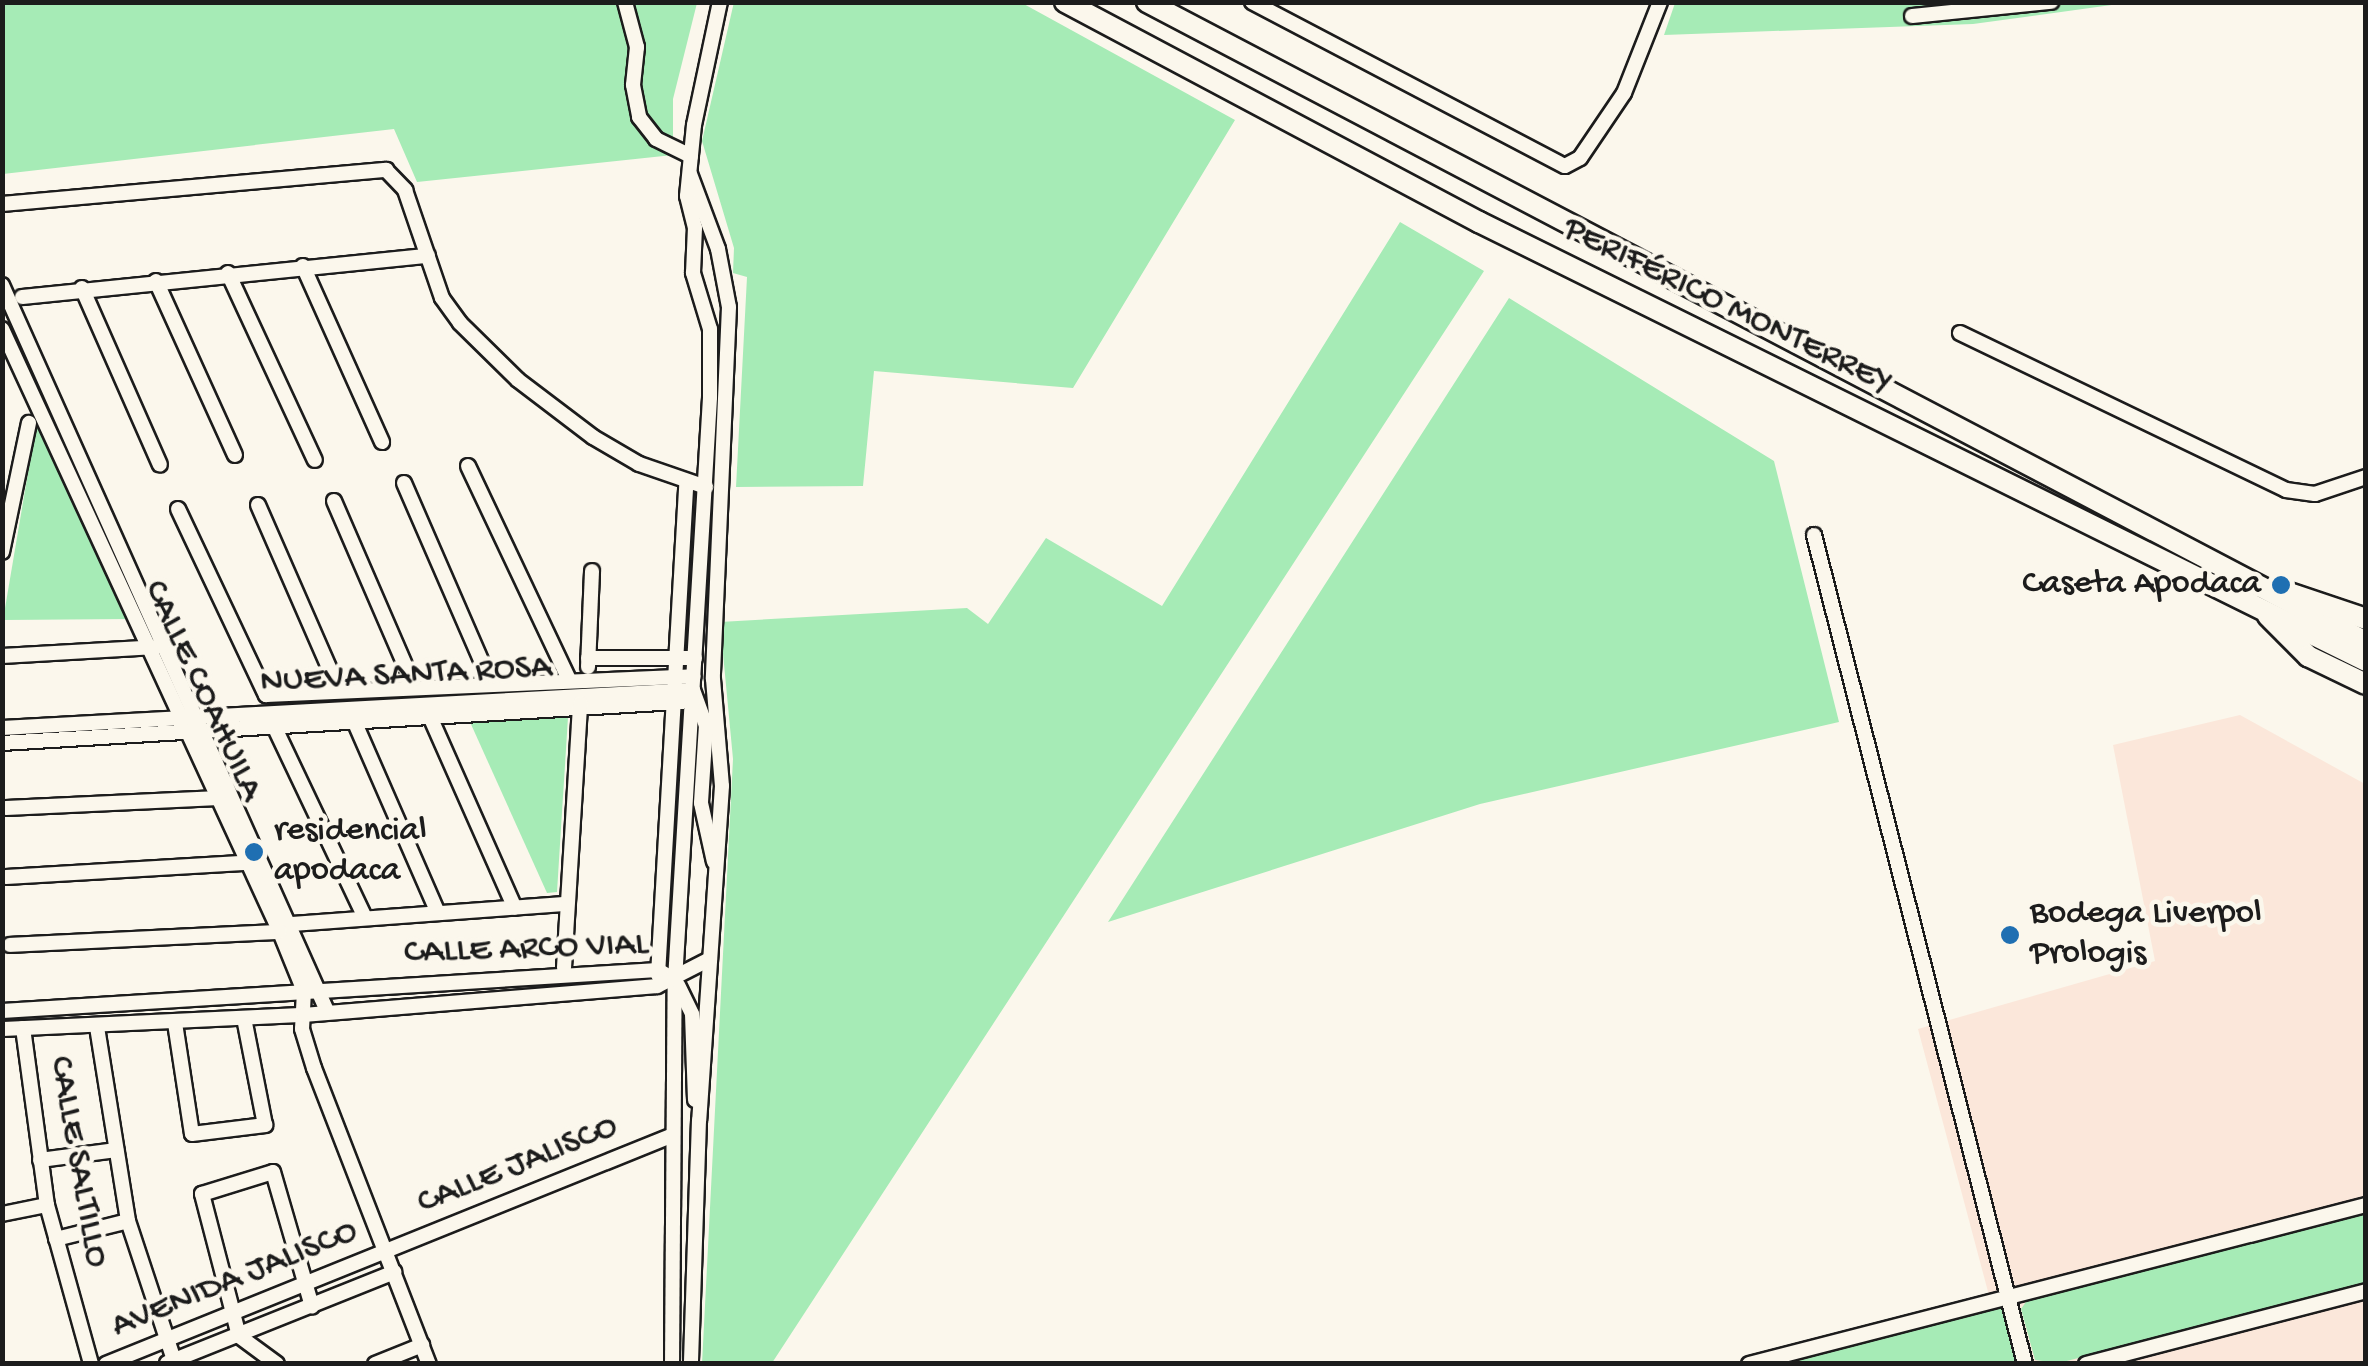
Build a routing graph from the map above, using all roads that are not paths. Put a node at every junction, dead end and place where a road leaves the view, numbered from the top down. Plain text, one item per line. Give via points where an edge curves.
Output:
1 (625, 2) edge
2 (720, 2) edge
3 (1065, 2) edge
4 (1147, 2) edge
5 (1252, 2) edge
6 (1660, 2) edge
7 (2051, 2) edge
8 (1912, 16) dead end
9 (690, 156) junction
10 (689, 173) junction
11 (2, 204) edge
12 (428, 256) junction
13 (303, 266) junction
14 (228, 273) junction
15 (156, 280) junction
16 (82, 288) junction
17 (9, 295) edge
18 (2, 329) edge
19 (1960, 333) dead end
20 (29, 423) dead end
21 (382, 442) dead end
22 (235, 455) dead end
23 (315, 460) dead end
24 (160, 465) dead end
25 (468, 466) dead end
26 (2366, 477) edge
27 (404, 482) dead end
28 (686, 482) junction
29 (706, 487) junction
30 (334, 501) dead end
31 (100, 502) junction
32 (258, 505) dead end
33 (84, 508) junction
34 (178, 509) dead end
35 (6, 519) edge
36 (1814, 535) dead end
37 (2, 552) edge
38 (592, 572) dead end
39 (2274, 589) junction
40 (2265, 610) junction
41 (2366, 618) edge
42 (2366, 642) edge
43 (164, 646) junction
44 (148, 648) junction
45 (2, 656) edge
46 (588, 658) junction
47 (695, 658) junction
48 (674, 660) junction
49 (2366, 661) edge
50 (568, 678) junction
51 (587, 678) junction
52 (490, 684) junction
53 (2366, 684) edge
54 (414, 686) junction
55 (693, 689) junction
56 (339, 690) junction
57 (673, 690) junction
58 (580, 704) junction
59 (428, 713) junction
60 (355, 723) junction
61 (191, 724) junction
62 (274, 726) junction
63 (2, 728) edge
64 (2, 742) edge
65 (219, 798) junction
66 (6, 808) dead end
67 (256, 862) junction
68 (716, 866) junction
69 (6, 877) dead end
70 (567, 904) junction
71 (515, 908) junction
72 (438, 913) junction
73 (365, 918) junction
74 (286, 928) junction
75 (10, 945) dead end
76 (710, 958) junction
77 (563, 972) junction
78 (658, 978) junction
79 (675, 980) junction
80 (321, 990) junction
81 (304, 991) junction
82 (563, 993) junction
83 (2, 1011) edge
84 (327, 1011) junction
85 (304, 1014) junction
86 (244, 1018) junction
87 (174, 1023) junction
88 (97, 1027) junction
89 (23, 1028) junction
90 (2, 1029) edge
91 (699, 1120) junction
92 (673, 1135) junction
93 (116, 1150) junction
94 (40, 1160) junction
95 (47, 1204) junction
96 (2366, 1206) edge
97 (2, 1214) edge
98 (128, 1220) junction
99 (56, 1240) junction
100 (386, 1252) junction
101 (394, 1272) junction
102 (309, 1283) junction
103 (2366, 1291) edge
104 (2009, 1299) junction
105 (312, 1306) junction
106 (238, 1310) junction
107 (240, 1336) junction
108 (167, 1340) junction
109 (422, 1346) junction
110 (170, 1362) edge
111 (91, 1364) edge
112 (106, 1364) edge
113 (276, 1364) edge
114 (374, 1364) edge
115 (429, 1364) edge
116 (672, 1364) edge
117 (691, 1364) edge
118 (1749, 1364) edge
119 (2025, 1364) edge
120 (2086, 1364) edge

1 - 9 street via 637,47 633,85 639,117 656,139
2 - 9 street
3 - 40 highway, PERIFÉRICO MONTERREY via 1480,222
4 - 39 highway, PERIFÉRICO MONTERREY
5 - 6 street via 1565,166 1580,158 1624,93
7 - 8 street
9 - 10 street
10 - 29 street via 694,272 710,329
10 - 68 street via 730,307 714,602 722,786
11 - 12 street via 375,168 400,182
12 - 13 street
12 - 28 street via 450,311 518,380 614,450
13 - 14 street
13 - 21 street
14 - 15 street
14 - 23 street
15 - 16 street
15 - 22 street
16 - 17 street
16 - 24 street
17 - 31 street, CALLE COAHUILA
18 - 33 street, CALLE COAHUILA
19 - 26 street via 2286,490 2315,494
20 - 35 street
25 - 50 street
27 - 52 street
28 - 29 street
28 - 48 street
29 - 47 street
30 - 54 street
31 - 33 street
31 - 43 street, CALLE COAHUILA
32 - 56 street
33 - 44 street, CALLE COAHUILA
34 - 56 street via 259,686 272,696
35 - 37 street
36 - 104 street
38 - 46 street
39 - 41 highway
39 - 42 highway, PERIFÉRICO MONTERREY
40 - 49 highway, PERIFÉRICO MONTERREY
40 - 53 highway via 2308,656
43 - 44 street
43 - 61 street, CALLE COAHUILA
44 - 45 street
44 - 61 street, CALLE COAHUILA
46 - 48 street
46 - 51 street
47 - 48 street
47 - 55 street
48 - 57 street
50 - 51 street
50 - 52 street
51 - 57 street
52 - 54 street
54 - 56 street
55 - 57 street, NUEVA SANTA ROSA
55 - 57 street
55 - 68 street via 706,726 703,832
55 - 79 street
57 - 58 street, NUEVA SANTA ROSA
57 - 78 street
58 - 59 street, NUEVA SANTA ROSA
58 - 70 street
59 - 60 street, NUEVA SANTA ROSA
59 - 61 street, NUEVA SANTA ROSA
59 - 71 street
60 - 62 street, NUEVA SANTA ROSA
60 - 72 street
61 - 62 street, NUEVA SANTA ROSA
61 - 63 street, NUEVA SANTA ROSA
61 - 64 street, NUEVA SANTA ROSA
61 - 65 street, CALLE COAHUILA
61 - 67 street, CALLE COAHUILA
62 - 73 street
65 - 66 street
65 - 67 street, CALLE COAHUILA
67 - 69 street
67 - 74 street, CALLE COAHUILA
68 - 76 street
70 - 71 street
70 - 77 street
71 - 72 street
72 - 73 street
73 - 74 street
74 - 75 street
74 - 80 street, CALLE COAHUILA
74 - 81 street, CALLE COAHUILA
76 - 79 street, CALLE ARCO VIAL
76 - 91 street
77 - 78 street, CALLE ARCO VIAL
77 - 80 street, CALLE ARCO VIAL
77 - 82 street
78 - 79 street, CALLE ARCO VIAL
78 - 82 street, CALLE ARCO VIAL
79 - 91 street via 692,1014 689,1073
79 - 92 street
80 - 81 street, CALLE ARCO VIAL
80 - 84 street, CALLE COAHUILA
81 - 83 street, CALLE ARCO VIAL
81 - 85 street, CALLE COAHUILA
82 - 84 street, CALLE ARCO VIAL
84 - 85 street, CALLE ARCO VIAL
85 - 86 street, CALLE ARCO VIAL
85 - 100 street, CALLE COAHUILA via 314,1068
86 - 87 street, CALLE ARCO VIAL
86 - 87 street via 265,1125 192,1134
87 - 88 street, CALLE ARCO VIAL
88 - 89 street, CALLE ARCO VIAL
88 - 93 street
89 - 90 street, CALLE ARCO VIAL
89 - 94 street, CALLE SALTILLO
91 - 117 street
92 - 100 street, CALLE JALISCO
92 - 116 street
93 - 94 street
93 - 98 street
94 - 95 street, CALLE SALTILLO
95 - 97 street
95 - 99 street, CALLE SALTILLO
96 - 104 street
98 - 99 street
98 - 108 street
99 - 111 street, CALLE SALTILLO
100 - 101 street, CALLE COAHUILA
100 - 102 street, AVENIDA JALISCO
101 - 105 street, AVENIDA JALISCO
101 - 109 street, CALLE COAHUILA
102 - 105 street
102 - 106 street, AVENIDA JALISCO
102 - 106 street via 273,1172 202,1194
103 - 120 street
104 - 118 street
104 - 119 street
105 - 107 street, AVENIDA JALISCO
106 - 107 street
106 - 108 street, AVENIDA JALISCO
107 - 110 street, AVENIDA JALISCO
107 - 113 street
108 - 110 street
108 - 112 street, AVENIDA JALISCO
109 - 114 street
109 - 115 street, CALLE COAHUILA

